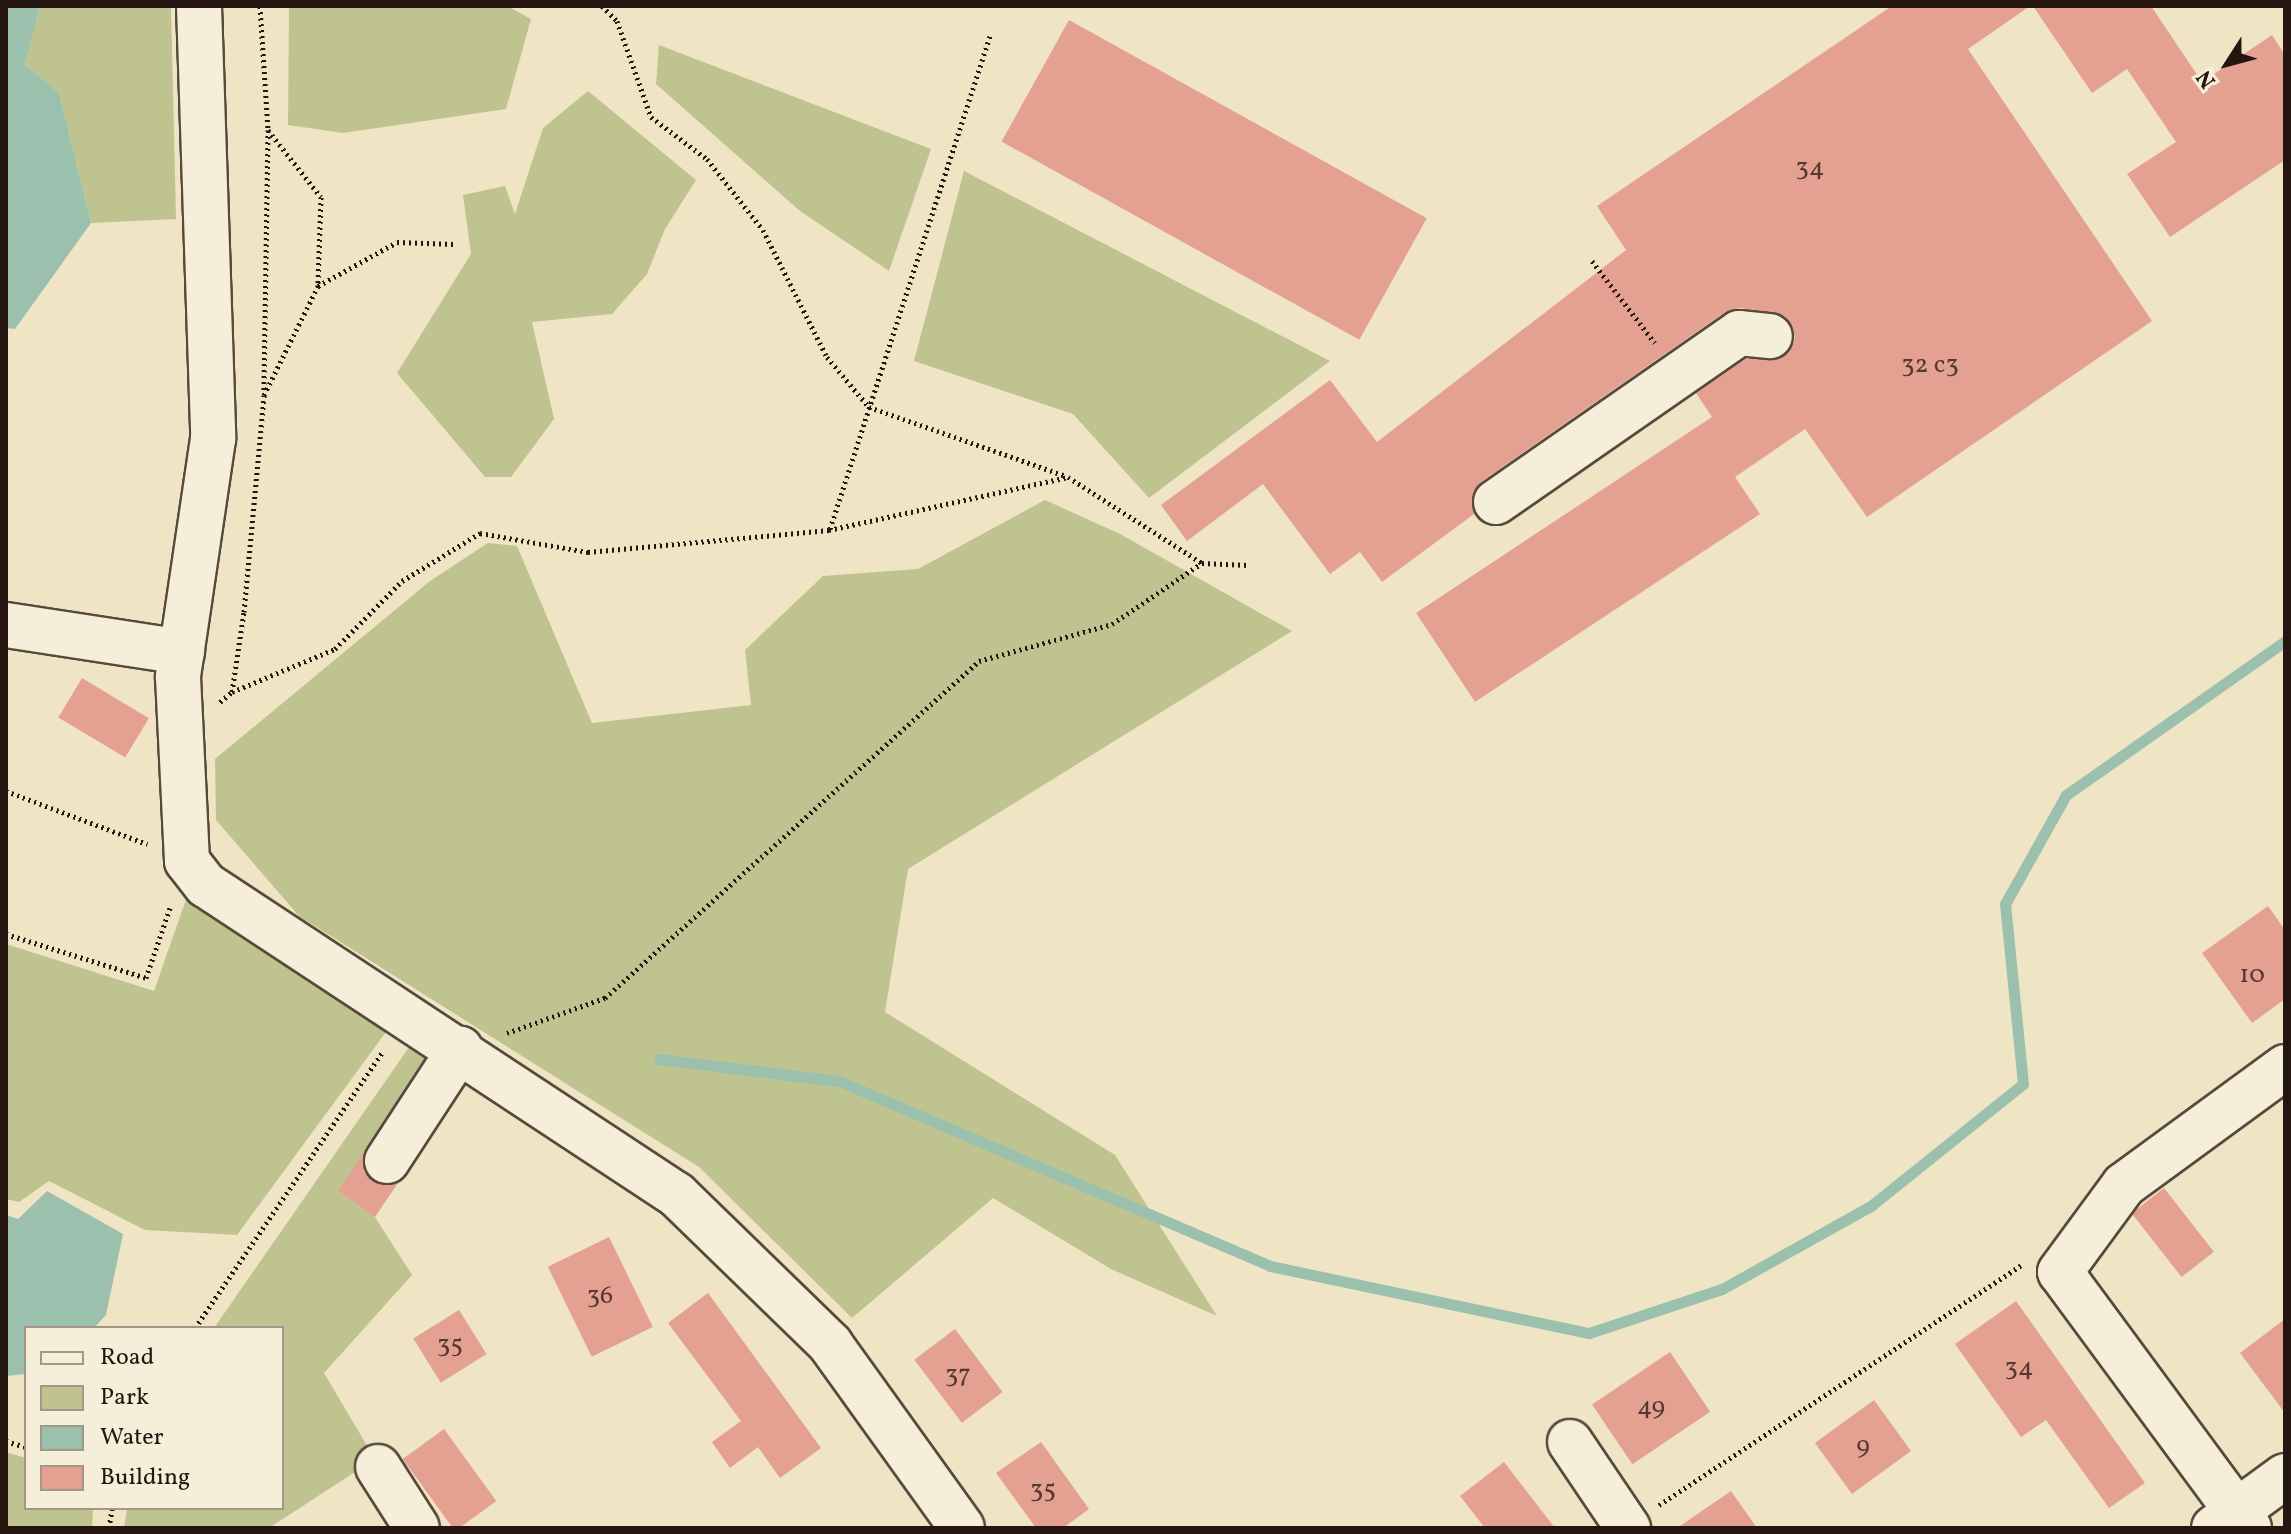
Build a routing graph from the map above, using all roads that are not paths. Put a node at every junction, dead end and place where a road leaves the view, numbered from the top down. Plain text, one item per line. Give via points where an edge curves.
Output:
1 (199, 6) edge
2 (1770, 336) dead end
3 (1496, 502) dead end
4 (6, 625) edge
5 (182, 652) junction
6 (460, 1049) junction
7 (2285, 1067) edge
8 (387, 1161) dead end
9 (1570, 1442) dead end
10 (378, 1467) dead end
11 (2285, 1476) edge
12 (2233, 1522) edge
13 (1628, 1527) edge
14 (417, 1528) edge
15 (962, 1528) edge

1 - 5 street via 213,439
2 - 3 street via 1739,333
4 - 5 street
5 - 6 street via 187,861 206,885
6 - 8 street
6 - 15 street via 677,1195 830,1344
7 - 12 street via 2124,1185 2060,1272
9 - 13 street
10 - 14 street
11 - 12 street

